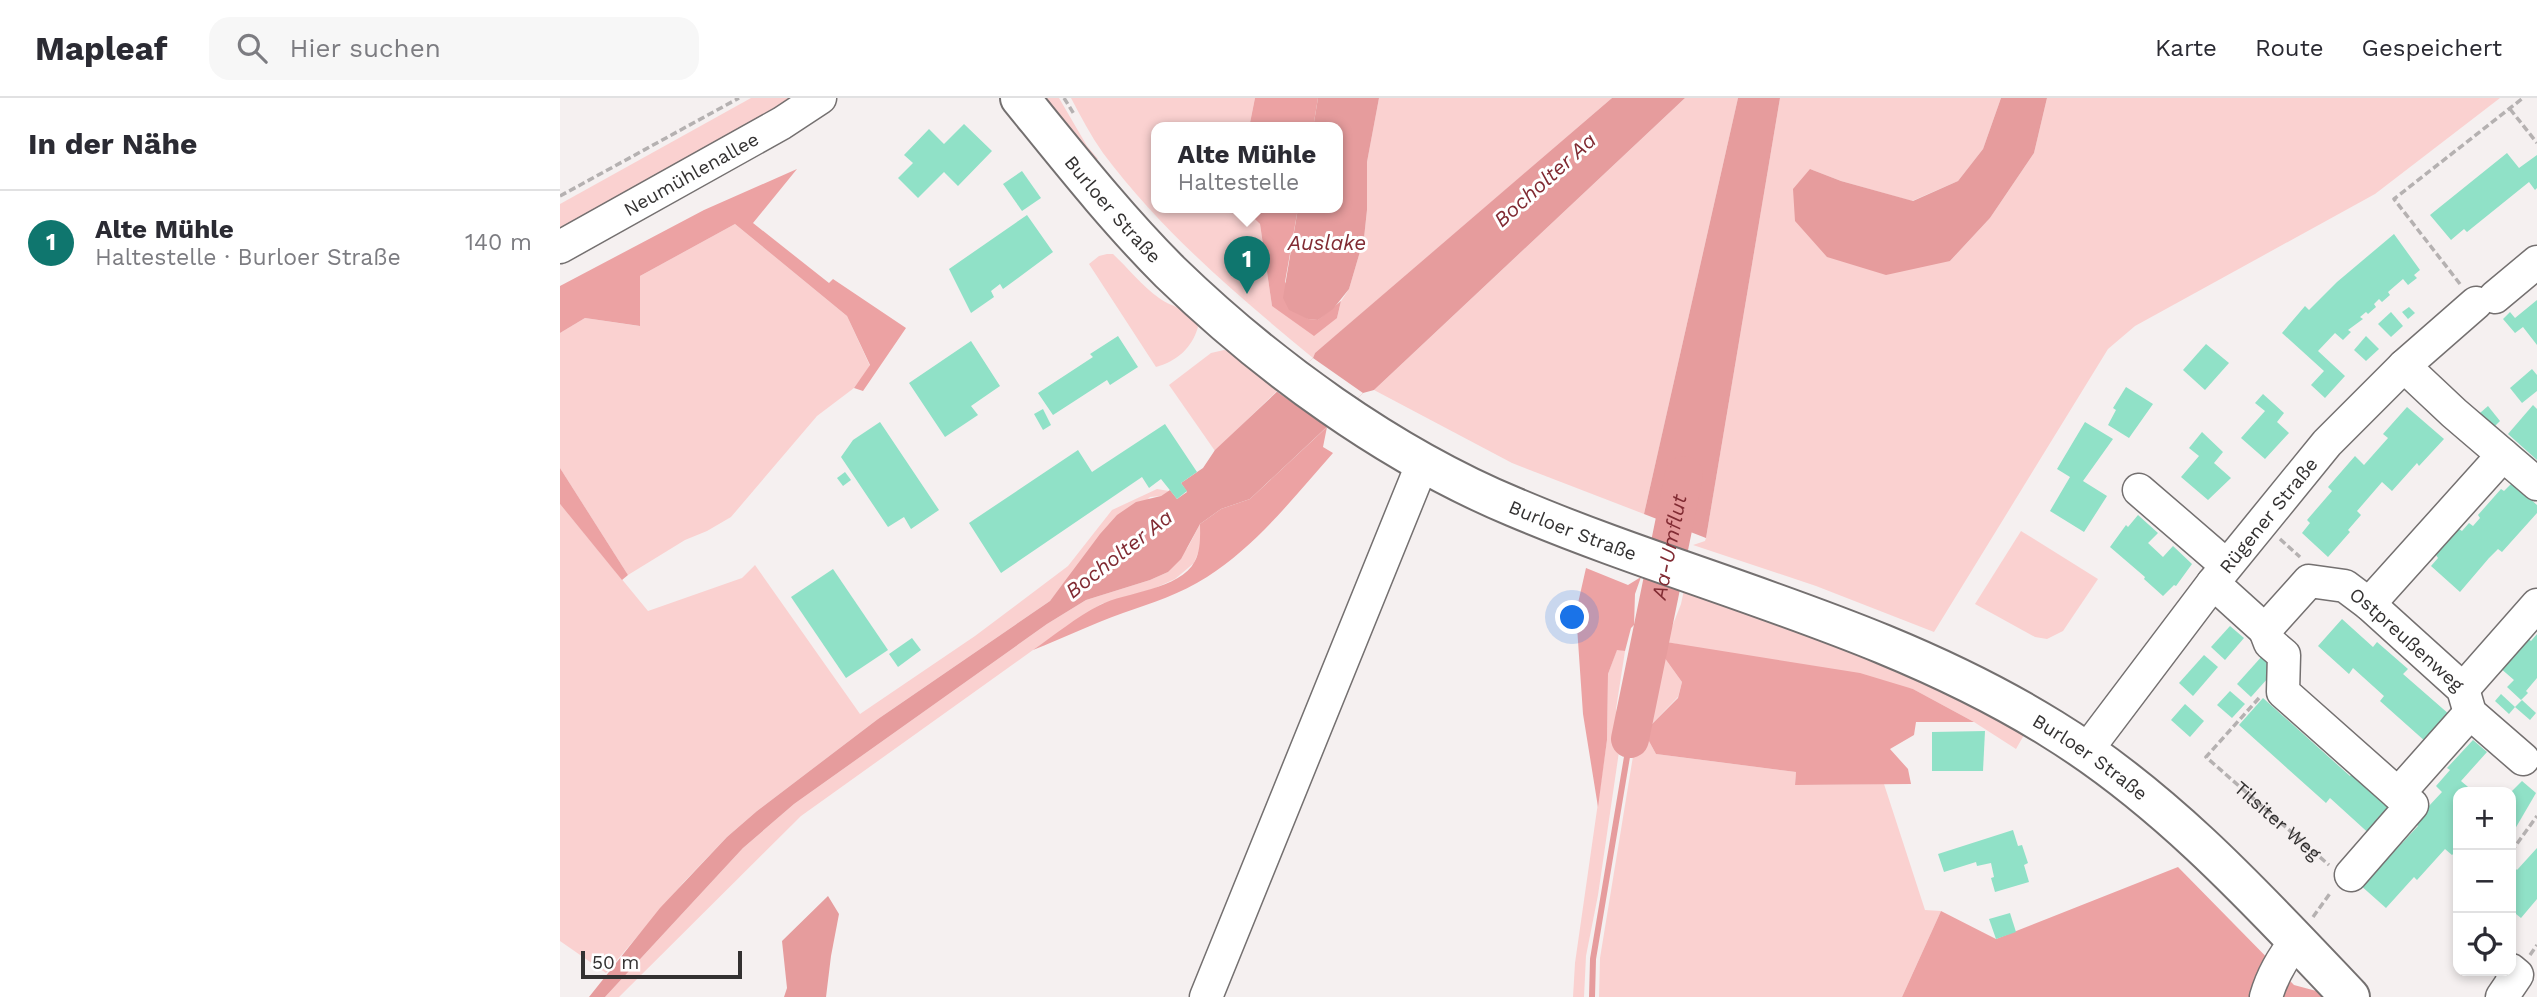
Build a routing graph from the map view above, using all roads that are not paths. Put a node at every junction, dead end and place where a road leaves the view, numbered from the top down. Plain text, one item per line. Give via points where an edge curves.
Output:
1 (820, 98) edge
2 (1020, 98) edge
3 (560, 247) edge
4 (2537, 262) edge
5 (2404, 366) junction
6 (2503, 455) junction
7 (1423, 463) junction
8 (2537, 484) edge
9 (2139, 490) dead end
10 (2219, 574) junction
11 (2369, 604) junction
12 (2537, 605) edge
13 (2265, 630) junction
14 (2467, 701) junction
15 (2086, 751) junction
16 (2523, 759) dead end
17 (2398, 794) junction
18 (2347, 876) road end
19 (2297, 940) junction
20 (2516, 974) edge
21 (1206, 997) edge
22 (2266, 997) edge
23 (2350, 997) edge
24 (2502, 997) edge

1 - 3 street, Neumühlenallee
2 - 7 main road, Burloer Straße via 1126,225 1220,318 1293,376
4 - 5 street, Rügener Straße
5 - 6 street
5 - 10 street, Rügener Straße via 2327,443
6 - 8 street
6 - 11 street
7 - 15 main road, Burloer Straße via 1510,506 1613,547 1784,605 1900,651 2013,706
7 - 21 street
9 - 10 street
10 - 13 street
10 - 15 street, Rügener Straße
11 - 13 street, Ostpreußenweg via 2345,586 2309,581
11 - 14 street, Ostpreußenweg
12 - 14 street
13 - 17 street via 2270,643 2284,655 2283,692
14 - 16 street, Ostpreußenweg
14 - 17 street
15 - 19 main road, Burloer Straße via 2223,866
17 - 18 street via 2412,806
19 - 22 street
19 - 23 main road, Burloer Straße
20 - 24 street

